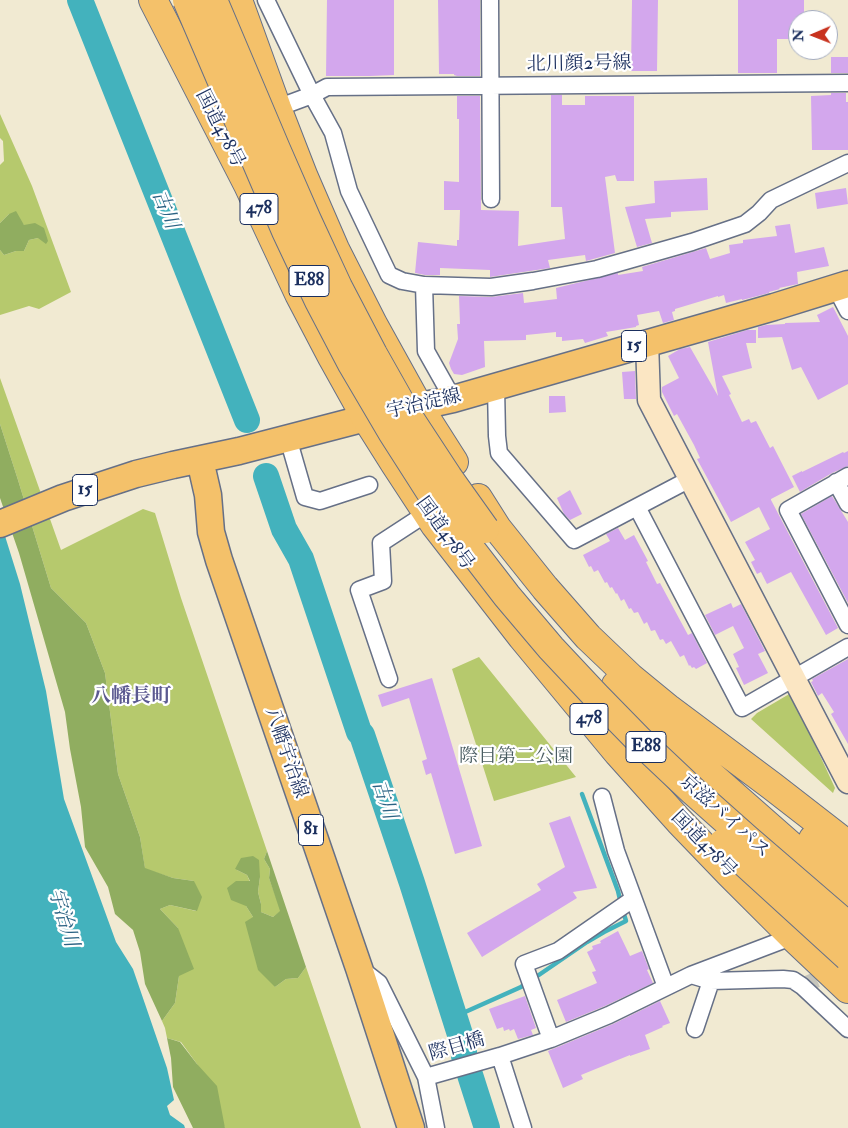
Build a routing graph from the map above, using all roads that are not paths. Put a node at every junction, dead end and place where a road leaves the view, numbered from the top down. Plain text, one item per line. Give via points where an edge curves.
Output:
1 (153, 0) edge
2 (171, 0) edge
3 (187, 0) edge
4 (213, 0) edge
5 (266, 0) edge
6 (490, 0) edge
7 (240, 5) edge
8 (848, 82) edge
9 (490, 86) junction
10 (312, 95) junction
11 (277, 108) junction
12 (848, 163) edge
13 (248, 185) junction
14 (491, 199) dead end
15 (424, 285) junction
16 (842, 286) edge
17 (848, 310) edge
18 (647, 342) junction
19 (496, 387) junction
20 (453, 399) junction
21 (419, 407) junction
22 (366, 418) junction
23 (288, 438) junction
24 (200, 460) junction
25 (690, 479) junction
26 (842, 479) edge
27 (369, 485) dead end
28 (848, 504) edge
29 (637, 507) junction
30 (427, 512) junction
31 (0, 524) edge
32 (476, 536) junction
33 (848, 625) edge
34 (522, 637) junction
35 (588, 637) junction
36 (848, 647) edge
37 (794, 678) junction
38 (389, 679) dead end
39 (848, 782) edge
40 (602, 797) dead end
41 (848, 846) edge
42 (848, 869) edge
43 (848, 896) edge
44 (633, 899) junction
45 (848, 916) edge
46 (848, 926) edge
47 (793, 937) junction
48 (848, 957) edge
49 (359, 968) junction
50 (691, 975) junction
51 (711, 981) junction
52 (666, 987) junction
53 (848, 989) edge
54 (848, 1029) edge
55 (695, 1030) dead end
56 (551, 1039) junction
57 (500, 1056) junction
58 (426, 1077) junction
59 (411, 1128) edge
60 (436, 1128) edge
61 (523, 1128) edge

1 - 13 highway, 国道478号 / 478
2 - 13 highway
3 - 32 highway, E88, bridge via 286,231 352,364 431,493
4 - 32 highway, E88, bridge via 338,287 408,416 448,478
5 - 10 street
6 - 9 street
7 - 11 highway
8 - 9 street, 北川顔2号線
9 - 10 street, 北川顔2号線 via 327,87
9 - 14 street
10 - 11 street, 北川顔2号線
10 - 15 street via 332,133 349,191 389,275
11 - 21 highway via 335,249
12 - 15 street via 771,200 745,224 616,264 491,287
13 - 22 highway, 国道478号 / 478 via 299,294
15 - 20 street via 426,351
16 - 17 street
16 - 18 main road, 宇治淀線 / 15
18 - 19 main road, 宇治淀線 / 15
18 - 25 street via 649,400
19 - 20 main road, 宇治淀線 / 15
19 - 29 street via 499,453 574,540
20 - 21 main road, 宇治淀線 / 15
21 - 22 main road, 宇治淀線 / 15
21 - 35 highway via 497,528
22 - 23 main road, 宇治淀線 / 15
22 - 30 highway, 国道478号 / 478
23 - 24 main road, 宇治淀線 / 15
23 - 27 street via 305,497 320,501
24 - 31 main road, 宇治淀線 / 15 via 94,487
24 - 49 main road, 八幡宇治線 / 81 via 208,495 211,532 219,560
25 - 29 street
25 - 37 street
26 - 28 street
26 - 33 street via 788,510
29 - 37 street via 742,708
30 - 34 highway, 国道478号 / 478
30 - 38 street via 381,543 383,582 359,590
32 - 43 highway, 京滋バイパス / E88 via 524,581 654,724
32 - 46 highway, 京滋バイパス / E88, bridge via 507,596 596,696 693,791
34 - 47 highway, 国道478号 / 478 via 641,779
34 - 48 highway, bridge via 655,778
35 - 41 highway via 669,709
35 - 42 highway via 663,715
36 - 37 street
37 - 39 street
40 - 44 street
44 - 52 street
44 - 56 street via 558,951 524,964
45 - 47 street, 際目橋
47 - 50 street, 際目橋
47 - 53 highway, 国道478号 / 478
49 - 58 street via 380,983
49 - 59 main road, 八幡宇治線 / 81
50 - 51 street
50 - 52 street, 際目橋
51 - 54 street via 793,980
51 - 55 street
52 - 56 street, 際目橋
56 - 57 street, 際目橋
57 - 58 street, 際目橋
57 - 61 street
58 - 60 street

